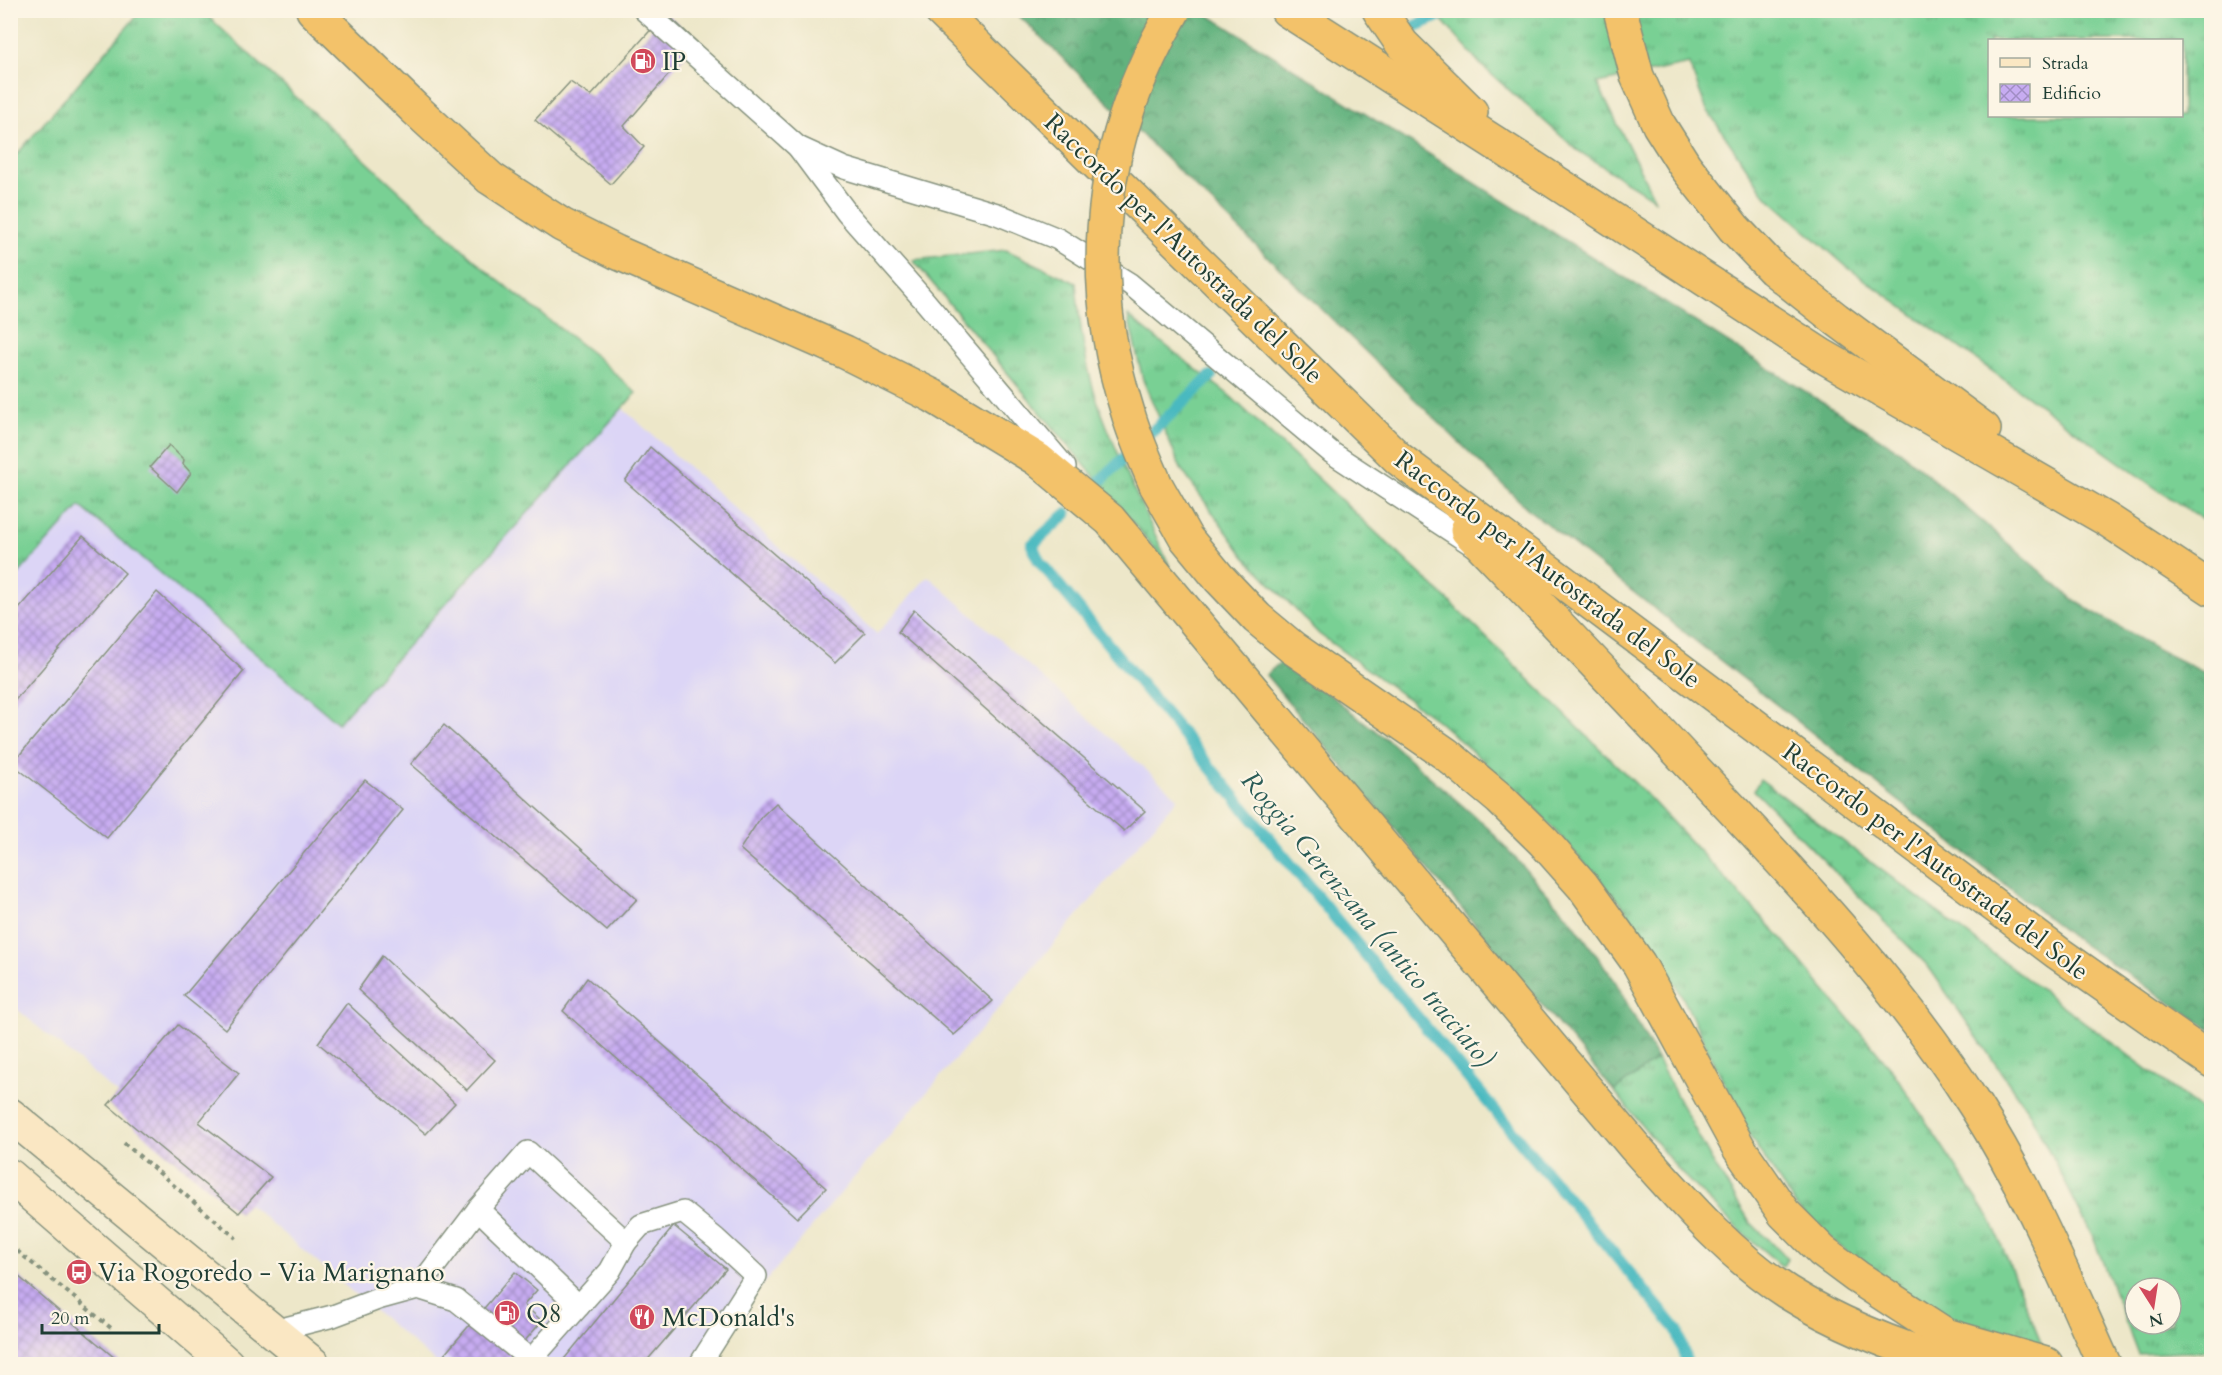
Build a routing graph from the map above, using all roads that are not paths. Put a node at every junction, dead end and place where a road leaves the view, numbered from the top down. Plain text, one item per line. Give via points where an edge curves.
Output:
1 (314, 10) edge
2 (644, 10) edge
3 (940, 10) edge
4 (1174, 10) edge
5 (1287, 10) edge
6 (1379, 10) edge
7 (1620, 10) edge
8 (798, 147) junction
9 (1517, 157) junction
10 (1399, 459) junction
11 (2106, 519) junction
12 (1110, 520) junction
13 (1497, 561) junction
14 (2211, 589) edge
15 (2211, 1060) edge
16 (10, 1114) edge
17 (10, 1176) edge
18 (477, 1209) junction
19 (626, 1242) junction
20 (418, 1288) junction
21 (579, 1306) junction
22 (274, 1331) junction
23 (530, 1362) edge
24 (226, 1365) edge
25 (313, 1365) edge
26 (700, 1365) edge
27 (1955, 1365) edge
28 (2046, 1365) edge
29 (2104, 1365) edge

1 - 12 highway via 490,178 553,219 616,252 845,352 933,396 1037,459
2 - 8 lane
3 - 10 highway, Raccordo per l'Autostrada del Sole
4 - 28 highway, bridge via 1139,81 1118,137 1106,201 1102,253 1112,354 1128,414 1156,485 1186,538 1257,618 1293,648 1446,754 1543,841 1583,886 1639,964 1739,1148 1784,1214 1822,1251 1946,1335
5 - 9 highway
6 - 9 highway via 1402,44
7 - 11 highway via 1637,76 1659,125 1685,166 1734,228 1773,269
8 - 12 lane via 847,213
8 - 13 lane via 844,168 998,214 1058,239 1130,284 1332,453
9 - 11 highway via 1821,355
10 - 13 highway
10 - 15 highway, Raccordo per l'Autostrada del Sole via 2058,954
11 - 14 highway
12 - 27 highway via 1634,1146 1706,1225 1786,1291 1832,1317 1896,1347
13 - 29 highway via 1811,892 1923,1030 1976,1107 2014,1173
16 - 22 street
17 - 24 street
18 - 19 lane via 528,1152
18 - 20 lane
18 - 21 lane
19 - 21 lane via 610,1271
19 - 26 lane via 641,1225 683,1212 756,1276
20 - 22 lane
20 - 23 lane via 456,1300
21 - 23 lane
22 - 25 street

